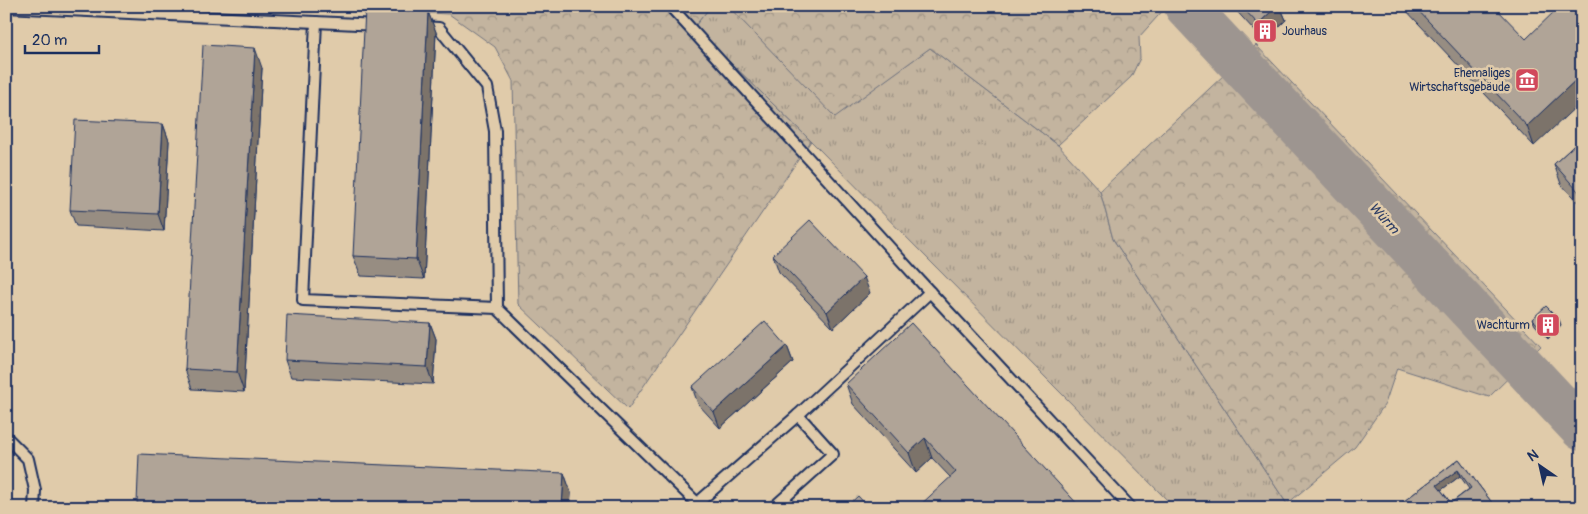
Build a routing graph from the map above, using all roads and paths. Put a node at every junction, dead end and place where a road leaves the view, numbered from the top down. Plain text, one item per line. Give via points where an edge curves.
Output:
1 (670, 6) edge
2 (6, 7) edge
3 (316, 22) junction
4 (392, 26) edge
5 (410, 27) edge
6 (930, 292) junction
7 (497, 308) junction
8 (798, 415) junction
9 (6, 438) edge
10 (694, 506) edge
11 (34, 508) edge
12 (773, 508) edge
13 (1131, 508) edge

1 - 6 lane
2 - 3 lane
3 - 4 lane
3 - 7 lane via 302,300
5 - 7 lane via 439,28 486,87 495,130
6 - 8 lane
6 - 13 lane
7 - 10 lane
8 - 10 lane
8 - 12 lane via 833,454
9 - 11 lane via 28,459 35,490

